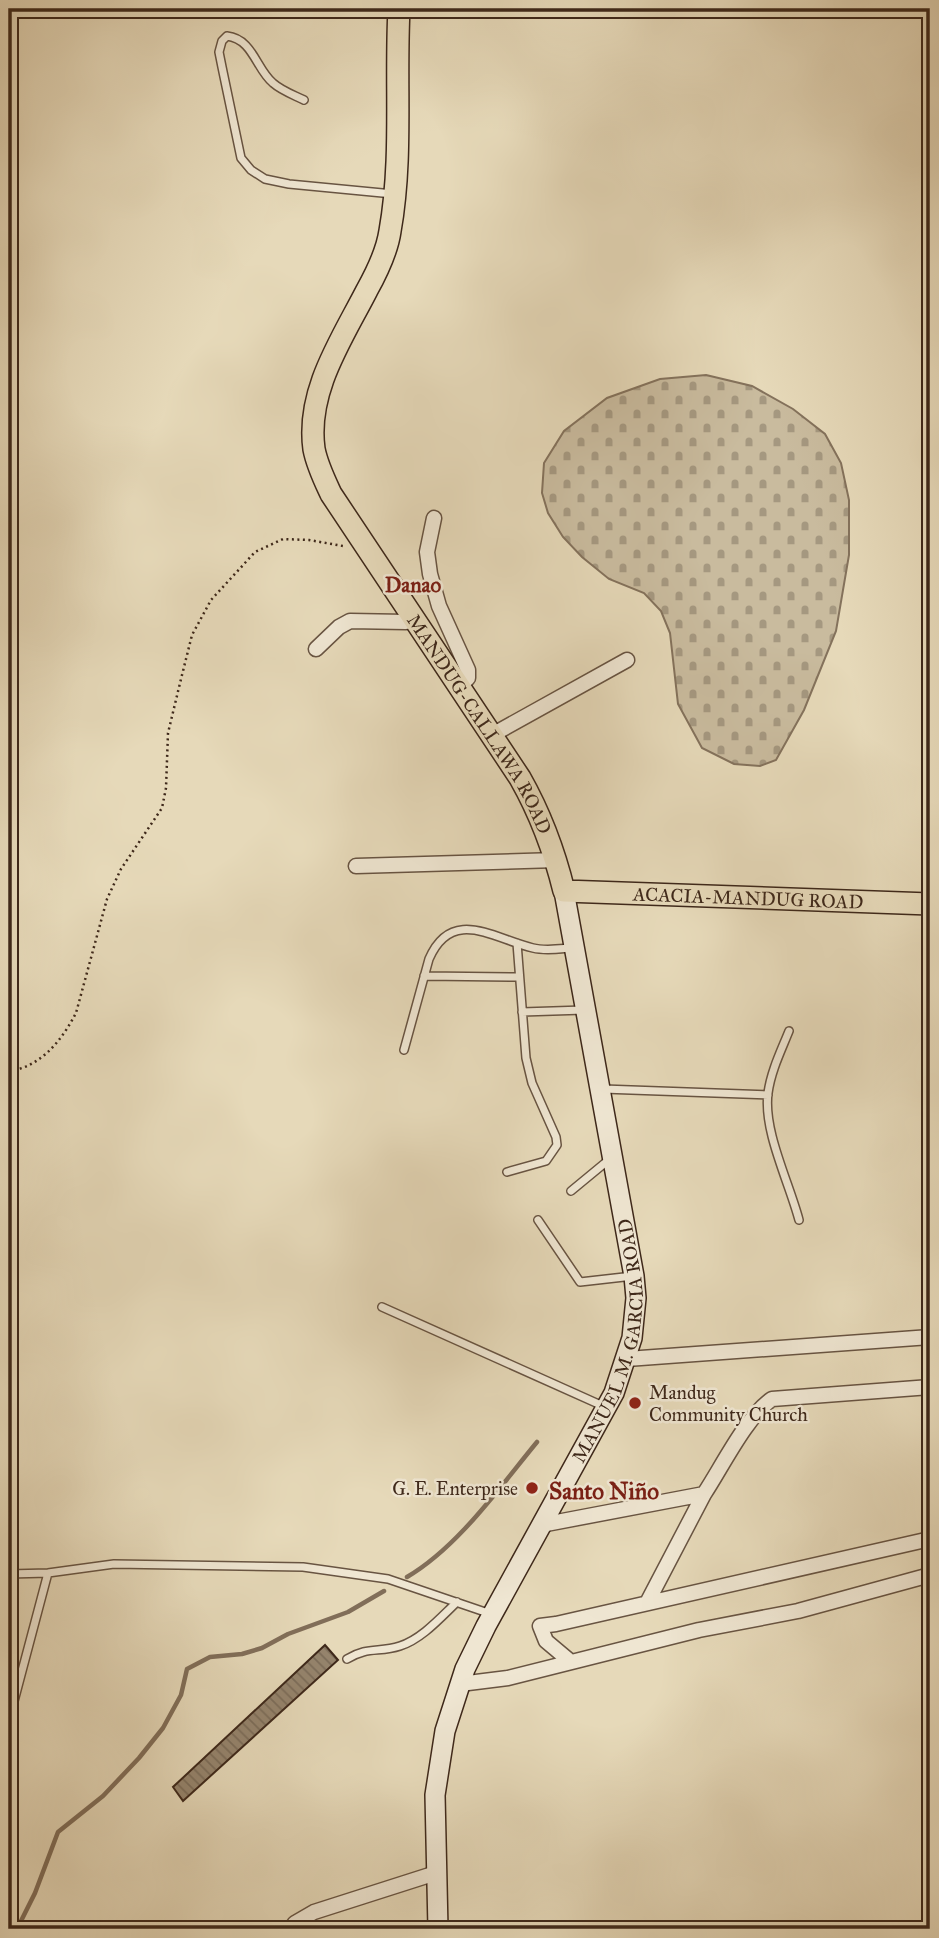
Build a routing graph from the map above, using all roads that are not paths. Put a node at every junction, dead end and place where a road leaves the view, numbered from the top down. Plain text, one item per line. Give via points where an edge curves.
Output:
1 (399, 9) edge
2 (304, 100) dead end
3 (395, 194) junction
4 (434, 518) dead end
5 (414, 618) junction
6 (316, 649) dead end
7 (627, 660) dead end
8 (460, 686) junction
9 (492, 735) junction
10 (557, 860) junction
11 (356, 866) dead end
12 (564, 891) junction
13 (930, 904) edge
14 (516, 943) junction
15 (574, 948) junction
16 (424, 976) junction
17 (519, 976) junction
18 (584, 1010) junction
19 (522, 1012) junction
20 (789, 1031) dead end
21 (404, 1050) dead end
22 (599, 1089) junction
23 (768, 1095) junction
24 (612, 1158) junction
25 (507, 1172) dead end
26 (571, 1191) dead end
27 (538, 1220) dead end
28 (799, 1220) dead end
29 (634, 1276) junction
30 (382, 1307) dead end
31 (930, 1337) edge
32 (627, 1359) junction
33 (930, 1387) edge
34 (607, 1408) junction
35 (704, 1494) junction
36 (541, 1525) junction
37 (930, 1539) edge
38 (48, 1573) junction
39 (9, 1574) edge
40 (930, 1575) edge
41 (457, 1602) junction
42 (647, 1603) junction
43 (492, 1614) junction
44 (347, 1659) dead end
45 (571, 1662) junction
46 (460, 1684) junction
47 (9, 1720) edge
48 (436, 1872) junction
49 (291, 1929) edge
50 (438, 1929) edge

1 - 3 main road, MANDUG-CALLAWA ROAD
2 - 3 lane via 272,83 243,42 227,36 222,41 219,52 241,158 251,170 289,184
3 - 5 main road, MANDUG-CALLAWA ROAD via 390,234 379,267 325,374 314,421 314,448 331,494
4 - 8 street via 428,564 439,606 468,670 468,678
5 - 6 street via 406,622 350,621
5 - 8 main road, MANDUG-CALLAWA ROAD
7 - 9 street
8 - 9 main road, MANDUG-CALLAWA ROAD
9 - 10 main road, MANDUG-CALLAWA ROAD via 538,810
10 - 11 street
10 - 12 main road, MANDUG-CALLAWA ROAD
12 - 13 main road, ACACIA-MANDUG ROAD
12 - 15 main road, MANUEL M. GARCIA ROAD
14 - 15 lane via 546,950
14 - 16 lane via 472,930 455,930 435,944
14 - 17 lane
15 - 18 main road, MANUEL M. GARCIA ROAD
16 - 17 lane
16 - 21 lane
17 - 19 lane
18 - 19 lane
18 - 22 main road, MANUEL M. GARCIA ROAD
19 - 25 lane via 532,1083 557,1145 546,1161
20 - 23 lane
22 - 23 lane
22 - 24 main road, MANUEL M. GARCIA ROAD
23 - 28 lane via 770,1130
24 - 26 lane
24 - 29 main road, MANUEL M. GARCIA ROAD
27 - 29 lane via 580,1282
29 - 32 main road, MANUEL M. GARCIA ROAD via 635,1319
30 - 34 lane
31 - 32 street
32 - 34 main road, MANUEL M. GARCIA ROAD
33 - 35 street via 772,1399 761,1406
34 - 36 main road, MANUEL M. GARCIA ROAD
35 - 36 street
35 - 42 street
36 - 43 main road, MANUEL M. GARCIA ROAD
37 - 42 street
38 - 39 lane
38 - 41 lane via 126,1564 303,1567 388,1579
38 - 47 lane
40 - 45 street via 797,1611
41 - 43 lane
41 - 44 lane via 401,1646 366,1650
42 - 45 street via 540,1626 546,1641
43 - 46 main road, MANUEL M. GARCIA ROAD
45 - 46 street
46 - 48 main road, MANUEL M. GARCIA ROAD via 438,1764
48 - 49 street via 314,1912
48 - 50 main road, MANUEL M. GARCIA ROAD

